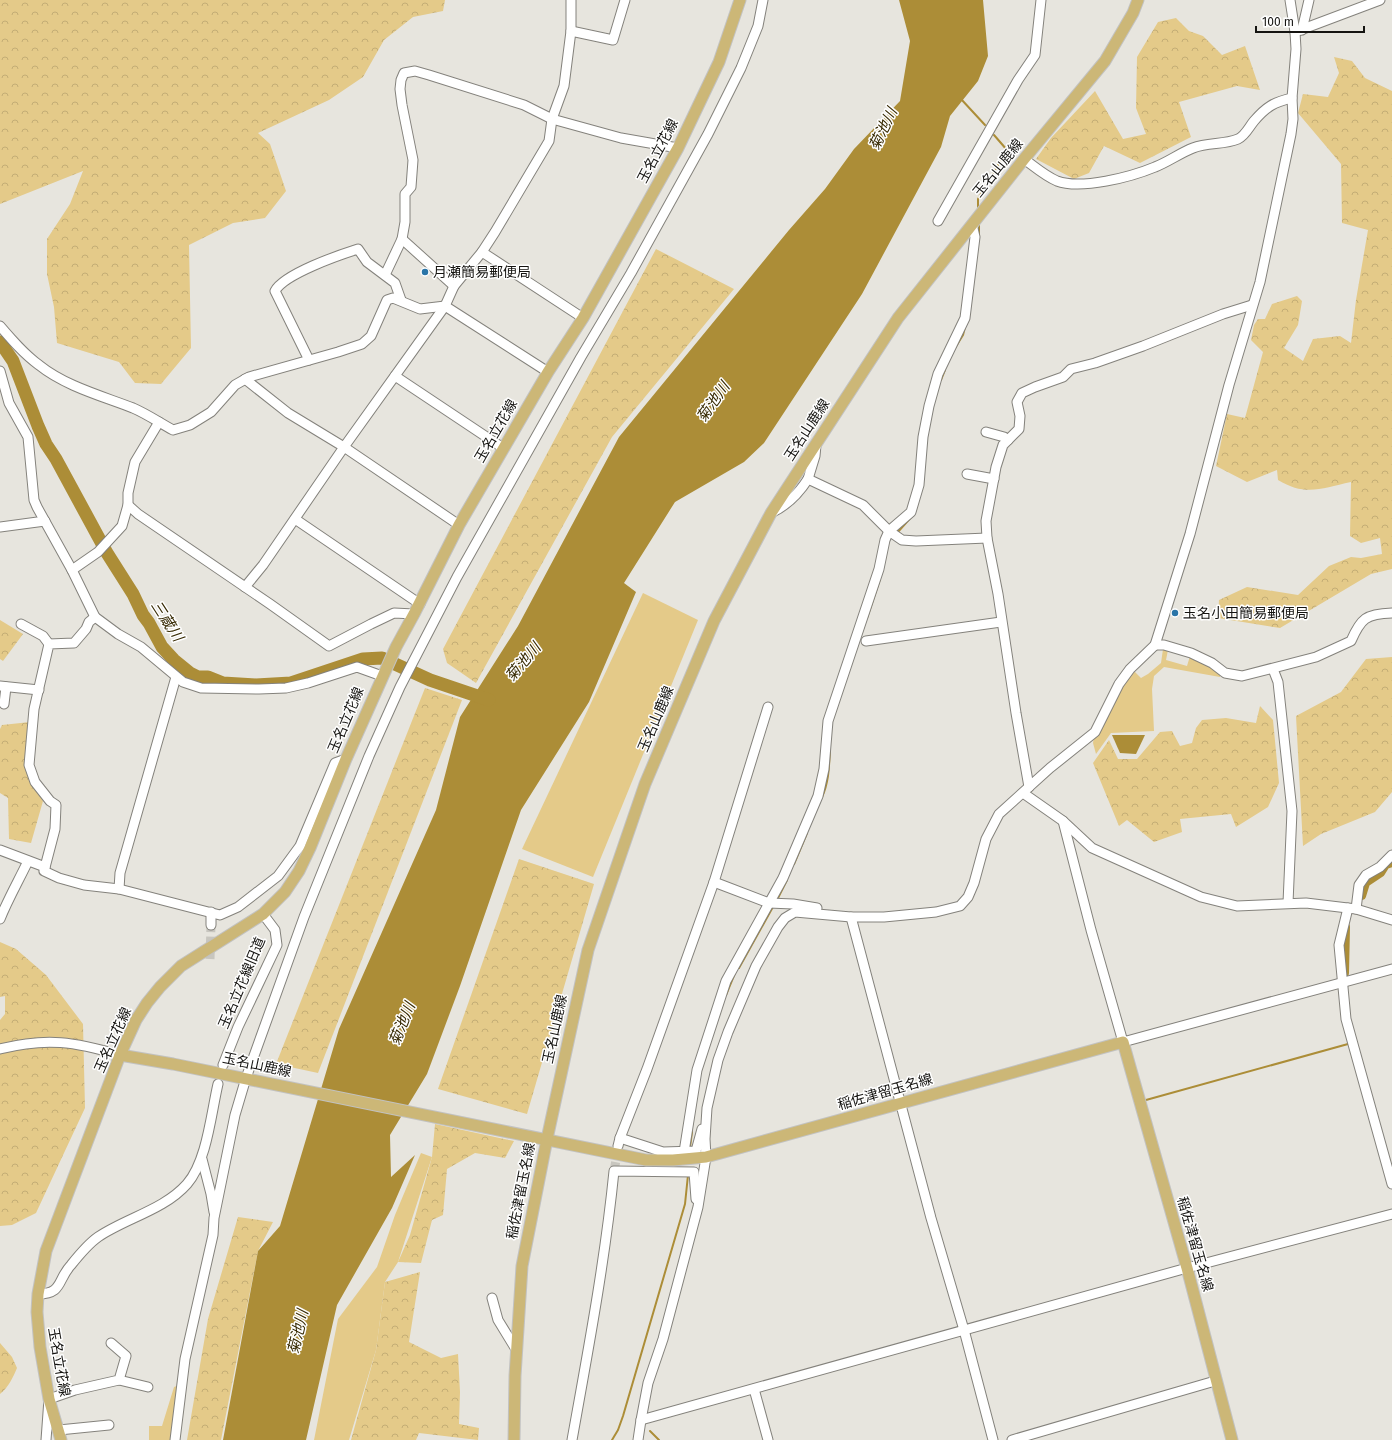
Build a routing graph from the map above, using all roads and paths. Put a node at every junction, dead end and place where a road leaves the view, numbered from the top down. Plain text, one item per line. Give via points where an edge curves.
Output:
1 (571, 0) edge
2 (625, 0) edge
3 (740, 0) edge
4 (763, 0) edge
5 (1041, 0) edge
6 (1138, 0) edge
7 (1290, 0) edge
8 (1309, 0) edge
9 (1380, 0) edge
10 (571, 31) junction
11 (1299, 31) junction
12 (1292, 98) junction
13 (552, 119) junction
14 (678, 148) junction
15 (1024, 159) junction
16 (938, 221) dead end
17 (973, 223) junction
18 (402, 239) junction
19 (482, 252) junction
20 (385, 275) junction
21 (454, 286) junction
22 (401, 300) junction
23 (1252, 305) junction
24 (445, 306) junction
25 (583, 318) junction
26 (0, 326) edge
27 (309, 360) junction
28 (0, 371) edge
29 (548, 372) junction
30 (395, 376) junction
31 (245, 379) junction
32 (159, 422) junction
33 (986, 432) dead end
34 (1008, 440) junction
35 (816, 443) junction
36 (344, 447) junction
37 (503, 448) junction
38 (967, 474) dead end
39 (808, 479) junction
40 (994, 479) junction
41 (128, 505) junction
42 (771, 513) junction
43 (295, 519) junction
44 (45, 520) junction
45 (459, 525) junction
46 (0, 527) edge
47 (889, 531) junction
48 (987, 538) junction
49 (72, 570) junction
50 (245, 588) junction
51 (420, 604) junction
52 (1392, 613) edge
53 (414, 614) junction
54 (95, 616) junction
55 (1001, 622) junction
56 (21, 624) dead end
57 (866, 641) dead end
58 (49, 644) junction
59 (1155, 645) junction
60 (1274, 669) junction
61 (382, 676) junction
62 (176, 677) junction
63 (3, 686) edge
64 (38, 690) junction
65 (4, 704) dead end
66 (768, 707) dead end
67 (346, 759) junction
68 (1026, 790) junction
69 (1063, 821) junction
70 (0, 850) edge
71 (1392, 855) edge
72 (28, 861) junction
73 (45, 868) junction
74 (714, 882) junction
75 (119, 889) junction
76 (769, 903) junction
77 (1288, 903) junction
78 (1352, 909) junction
79 (212, 912) junction
80 (263, 914) junction
81 (831, 915) junction
82 (851, 917) junction
83 (0, 919) edge
84 (1392, 920) edge
85 (212, 925) tunnel mouth
86 (1392, 969) edge
87 (1342, 983) junction
88 (1123, 1042) junction
89 (0, 1049) edge
90 (120, 1055) junction
91 (223, 1065) dead end
92 (249, 1079) junction
93 (218, 1084) dead end
94 (900, 1103) junction
95 (707, 1108) junction
96 (547, 1139) junction
97 (684, 1152) junction
98 (706, 1157) junction
99 (202, 1159) junction
100 (1392, 1184) edge
101 (698, 1207) junction
102 (1392, 1214) edge
103 (214, 1218) junction
104 (1187, 1268) junction
105 (38, 1294) junction
106 (492, 1298) dead end
107 (964, 1330) junction
108 (111, 1344) dead end
109 (517, 1352) junction
110 (119, 1380) junction
111 (1217, 1383) junction
112 (148, 1388) dead end
113 (754, 1389) junction
114 (50, 1399) junction
115 (641, 1420) junction
116 (110, 1425) dead end
117 (60, 1435) edge
118 (46, 1440) edge
119 (175, 1440) edge
120 (514, 1440) edge
121 (572, 1440) edge
122 (638, 1440) edge
123 (768, 1440) edge
124 (993, 1440) edge
125 (1012, 1440) edge
126 (1232, 1440) edge

1 - 10 street
2 - 10 street via 613,40
3 - 14 main road, 玉名立花線 via 719,62
4 - 92 street via 758,26 742,68 708,134 494,510 405,677 369,756 307,910
5 - 16 street via 1034,55
6 - 15 main road, 玉名山鹿線 via 1105,61
7 - 11 street
8 - 11 street
9 - 11 street
10 - 13 street via 564,86
11 - 12 street
12 - 15 street via 1270,105 1239,139 1193,148 1135,175 1070,185 1046,176
12 - 23 street via 1291,134 1260,282
13 - 14 street via 621,138
13 - 18 street via 524,105 429,75 415,71 404,73 400,89 413,160 411,187 405,194
13 - 19 street via 549,141
14 - 25 main road, 玉名立花線
15 - 17 main road, 玉名山鹿線
17 - 35 main road, 玉名山鹿線 via 898,318
17 - 47 street via 975,237 965,318 938,374 929,406 923,437 919,485 911,512
18 - 20 street
18 - 21 street
19 - 21 street
19 - 25 street
20 - 22 street via 395,283
20 - 27 street via 367,262 358,249 328,259 278,286 275,291
21 - 24 street
22 - 24 street via 420,309
22 - 27 street via 387,300 371,336 362,344
23 - 34 street via 1095,363 1071,369 1063,377 1022,393 1018,402 1019,430
23 - 59 street via 1190,534
24 - 29 street
24 - 30 street
25 - 29 main road, 玉名立花線
26 - 32 street via 39,366 70,383
27 - 31 street
28 - 44 street via 9,403 28,437 34,500
29 - 37 main road, 玉名立花線
30 - 36 street
30 - 37 street
31 - 32 street via 235,385 211,412 190,425 173,430
31 - 36 street via 288,413
32 - 41 street via 135,462
33 - 34 street
34 - 40 street via 1003,445
35 - 39 street
35 - 42 main road, 玉名山鹿線
36 - 43 street
36 - 45 street
37 - 45 main road, 玉名立花線
38 - 40 street
39 - 42 street via 782,508
39 - 47 street via 863,505
40 - 48 street via 986,521
41 - 49 street via 122,526 98,552
41 - 50 street
42 - 96 main road, 玉名山鹿線 via 714,621 645,784 588,950
43 - 50 street
43 - 51 street
44 - 46 street
44 - 49 street
45 - 51 main road, 玉名立花線
47 - 48 street via 902,540
47 - 76 street via 879,569 828,721 824,769 818,796 783,878
48 - 55 street
49 - 54 street
50 - 53 street via 329,646 394,613
51 - 53 main road, 玉名立花線
52 - 60 street via 1374,614 1358,624 1351,641 1316,656
53 - 61 main road, 玉名立花線
54 - 58 street via 74,643
54 - 62 street via 118,634 141,647
55 - 57 street
55 - 68 street
56 - 58 street via 43,636
58 - 64 street
59 - 60 street via 1191,653 1226,673 1242,676
59 - 68 street via 1130,669 1119,684 1095,732
60 - 77 street via 1278,682 1292,812
61 - 62 street via 358,667 308,683 258,690 201,688
61 - 67 main road, 玉名立花線
62 - 75 street via 120,873
63 - 64 street
63 - 65 street
64 - 73 street via 30,765 35,782 56,805 55,829
66 - 74 street
67 - 79 street via 335,763 300,846 278,876 238,907 220,914
67 - 80 main road, 玉名立花線 via 299,871 285,892
68 - 69 street
68 - 82 street via 999,814 991,828 974,883 968,897 960,906 911,915
69 - 77 street via 1092,848 1201,897 1237,906
69 - 88 street
70 - 72 street
71 - 78 street via 1380,867 1366,875
72 - 73 street
72 - 83 street
73 - 75 street via 44,871 59,878 84,885
74 - 76 street
74 - 97 street via 619,1142 663,1152
75 - 79 street
76 - 81 street via 827,909
76 - 97 street via 726,981 697,1070
77 - 78 street
78 - 84 street
78 - 87 street via 1339,945
79 - 85 street
80 - 90 main road, 玉名立花線 via 181,966 147,1003
80 - 91 street, 玉名立花線旧道 via 275,930 276,944
81 - 82 street
81 - 95 street via 794,912 778,927 756,966 728,1032 718,1060
82 - 94 street
86 - 87 street
87 - 88 street
87 - 100 street via 1346,1019
88 - 94 main road, 稲佐津留玉名線
88 - 104 main road, 稲佐津留玉名線
89 - 90 street via 37,1042 59,1042 89,1046
90 - 92 main road, 玉名山鹿線
90 - 105 main road, 玉名立花線 via 46,1251
92 - 96 main road, 玉名山鹿線
92 - 103 street via 235,1115
93 - 99 street
94 - 98 main road, 稲佐津留玉名線
94 - 107 street
95 - 97 street via 696,1150
95 - 98 street
96 - 98 main road, 稲佐津留玉名線 via 646,1160
96 - 109 main road, 稲佐津留玉名線 via 522,1266
98 - 101 street
99 - 103 street
99 - 105 street via 187,1184 172,1197 98,1237 66,1270 56,1290 49,1294
101 - 115 street via 663,1339 648,1383
101 - 121 street via 694,1172 614,1171
102 - 104 street
103 - 119 street via 213,1235 185,1359
104 - 107 street
104 - 111 main road, 稲佐津留玉名線
105 - 114 main road, 玉名立花線 via 40,1347
106 - 109 street via 498,1320
107 - 113 street
107 - 124 street
108 - 110 street via 126,1356
109 - 120 main road, 稲佐津留玉名線
110 - 112 street
110 - 114 street via 75,1390
111 - 125 street via 1215,1381
111 - 126 main road, 稲佐津留玉名線
113 - 115 street
113 - 123 street
114 - 117 main road, 玉名立花線
114 - 118 street
115 - 122 street
116 - 117 street

